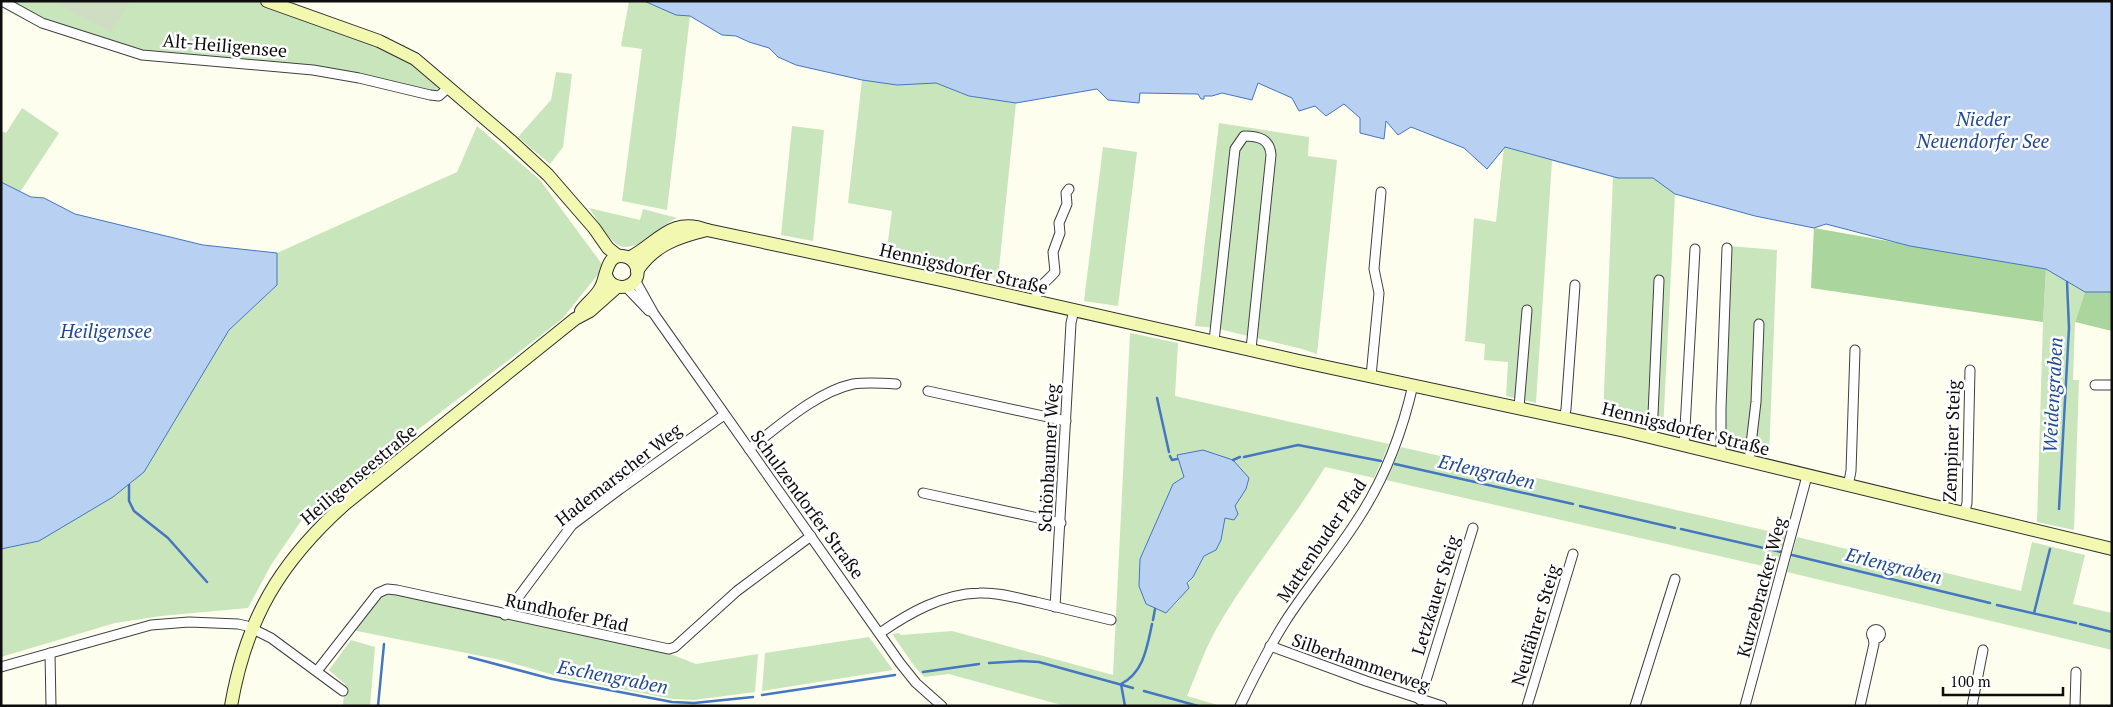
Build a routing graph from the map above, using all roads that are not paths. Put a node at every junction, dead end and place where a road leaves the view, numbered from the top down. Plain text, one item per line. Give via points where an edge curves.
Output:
1 (2, 1) edge
2 (267, 1) edge
3 (449, 87) junction
4 (1068, 189) dead end
5 (1381, 192) dead end
6 (586, 223) junction
7 (707, 230) junction
8 (1727, 248) dead end
9 (1695, 249) dead end
10 (623, 257) junction
11 (607, 270) junction
12 (1659, 280) dead end
13 (629, 281) junction
14 (1575, 285) dead end
15 (1035, 302) junction
16 (1074, 310) junction
17 (1527, 310) dead end
18 (576, 318) junction
19 (1759, 324) dead end
20 (1214, 341) junction
21 (1251, 349) junction
22 (1855, 350) dead end
23 (1970, 370) dead end
24 (1371, 376) junction
25 (896, 384) dead end
26 (1413, 385) junction
27 (2095, 385) dead end
28 (2112, 385) edge
29 (928, 391) dead end
30 (1520, 407) junction
31 (724, 415) junction
32 (1564, 418) junction
33 (1066, 421) junction
34 (1652, 438) junction
35 (1684, 446) junction
36 (749, 449) junction
37 (1721, 455) junction
38 (1749, 461) junction
39 (1807, 476) junction
40 (1848, 486) junction
41 (923, 493) dead end
42 (1964, 514) junction
43 (1061, 523) junction
44 (1473, 528) dead end
45 (812, 536) junction
46 (2112, 549) edge
47 (1574, 554) dead end
48 (1674, 579) dead end
49 (1055, 607) junction
50 (505, 615) junction
51 (1111, 620) dead end
52 (252, 628) junction
53 (880, 633) junction
54 (1875, 640) dead end
55 (1270, 646) junction
56 (1983, 650) dead end
57 (50, 653) junction
58 (1, 667) edge
59 (317, 671) junction
60 (2076, 672) dead end
61 (343, 691) dead end
62 (1420, 700) junction
63 (51, 706) edge
64 (231, 706) edge
65 (942, 706) edge
66 (1240, 706) edge
67 (1442, 706) edge
68 (1527, 706) edge
69 (1635, 706) edge
70 (1745, 706) edge
71 (1860, 706) edge
72 (1972, 706) edge
73 (2075, 706) edge

1 - 3 street, Alt-Heiligensee via 42,23 142,55 313,70 439,96
2 - 3 main road via 391,46 415,59
3 - 6 main road via 548,175
4 - 15 street via 1067,204 1053,252 1054,272 1042,283
5 - 24 street via 1374,269 1379,293
6 - 10 main road via 608,248
6 - 11 main road
7 - 10 main road, Hennigsdorfer Straße via 696,225 679,226
7 - 13 main road, Hennigsdorfer Straße via 667,243 645,259
7 - 15 main road, Hennigsdorfer Straße
8 - 37 street
9 - 35 street
10 - 11 main road via 611,260
10 - 13 main road via 635,264
11 - 13 main road via 611,284
11 - 18 main road, Heiligenseestraße via 600,289
12 - 34 street
13 - 18 main road, Heiligenseestraße
13 - 31 street, Schulzendorfer Straße via 645,308 654,314
14 - 32 street
15 - 16 main road, Hennigsdorfer Straße
16 - 20 main road, Hennigsdorfer Straße
16 - 33 street, Schönbaumer Weg
17 - 30 street
18 - 52 main road, Heiligenseestraße via 317,529 280,574
19 - 38 street via 1756,402
20 - 21 main road, Hennigsdorfer Straße
20 - 21 street via 1235,149 1244,136 1256,136 1265,140 1271,155
21 - 24 main road, Hennigsdorfer Straße
22 - 40 street
23 - 42 street, Zempiner Steig via 1967,503
24 - 26 main road, Hennigsdorfer Straße
25 - 36 street via 852,384 830,392
26 - 30 main road, Hennigsdorfer Straße
26 - 55 street, Mattenbuder Pfad via 1398,441 1371,497
27 - 28 street
29 - 33 street
30 - 32 main road, Hennigsdorfer Straße
31 - 36 street, Schulzendorfer Straße
31 - 50 street, Hademarscher Weg via 572,525
32 - 34 main road, Hennigsdorfer Straße
33 - 43 street, Schönbaumer Weg
34 - 35 main road, Hennigsdorfer Straße
35 - 37 main road, Hennigsdorfer Straße
36 - 45 street, Schulzendorfer Straße
37 - 38 main road, Hennigsdorfer Straße
38 - 39 main road, Hennigsdorfer Straße
39 - 40 main road, Hennigsdorfer Straße
39 - 70 street, Kurzebracker Weg
40 - 42 main road, Hennigsdorfer Straße
41 - 43 street
42 - 46 main road, Hennigsdorfer Straße
43 - 49 street, Schönbaumer Weg
44 - 62 street, Letzkauer Steig
45 - 50 street, Rundhofer Pfad via 737,591 670,649
45 - 53 street, Schulzendorfer Straße
47 - 68 street, Neufährer Steig
48 - 69 street
49 - 51 street
49 - 53 street via 1002,594 971,593 930,604
50 - 59 street, Rundhofer Pfad via 387,589 378,594
52 - 57 street via 238,624 164,623
52 - 59 street
52 - 64 main road, Heiligenseestraße
53 - 65 street, Schulzendorfer Straße via 916,683
54 - 71 street
55 - 62 street, Silberhammerweg
55 - 66 street, Mattenbuder Pfad
56 - 72 street
57 - 58 street
57 - 63 street
59 - 61 street
60 - 73 street
62 - 67 street, Silberhammerweg

